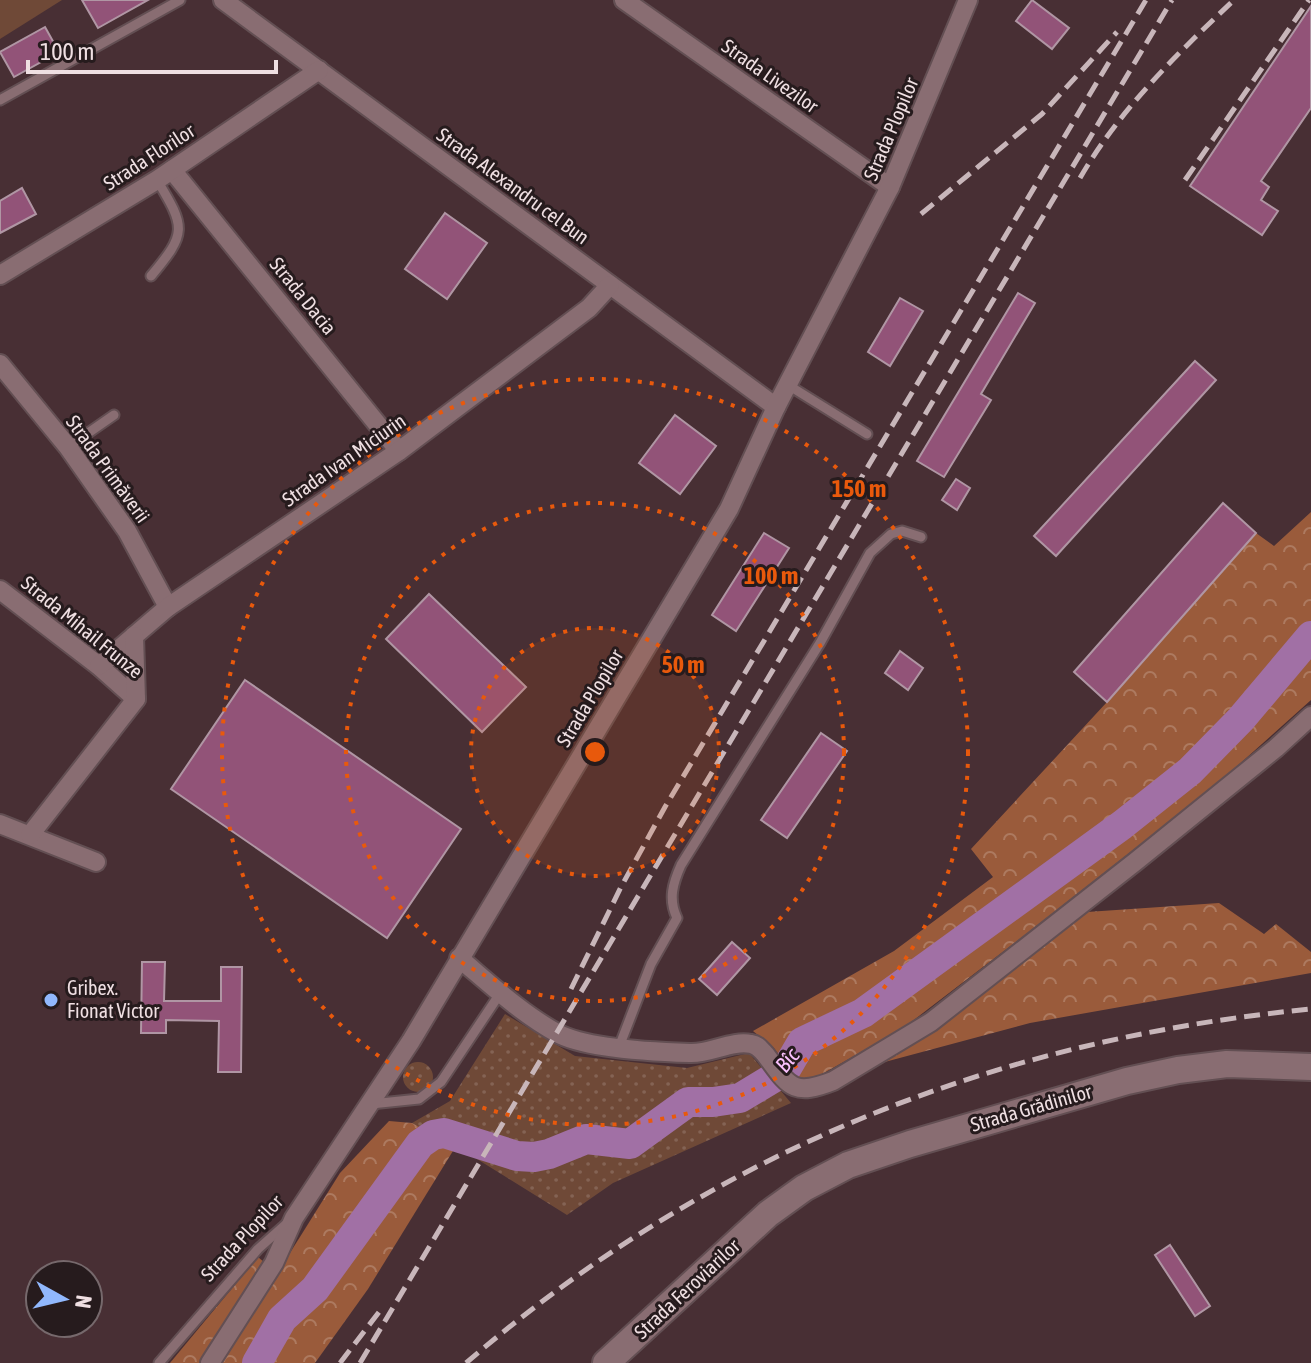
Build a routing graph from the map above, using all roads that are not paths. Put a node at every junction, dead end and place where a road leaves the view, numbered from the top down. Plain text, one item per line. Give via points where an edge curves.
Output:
1 (180, 0) edge
2 (223, 0) edge
3 (624, 0) edge
4 (968, 0) edge
5 (319, 70) junction
6 (0, 100) edge
7 (164, 175) junction
8 (890, 187) junction
9 (0, 275) edge
10 (151, 276) dead end
11 (610, 285) junction
12 (0, 364) edge
13 (788, 385) junction
14 (776, 407) junction
15 (114, 415) dead end
16 (867, 434) dead end
17 (68, 447) junction
18 (399, 451) junction
19 (921, 537) dead end
20 (0, 590) edge
21 (168, 607) junction
22 (134, 636) junction
23 (99, 666) junction
24 (136, 699) junction
25 (1311, 716) edge
26 (0, 824) edge
27 (30, 835) junction
28 (96, 862) dead end
29 (459, 958) junction
30 (501, 992) junction
31 (619, 1047) junction
32 (1311, 1067) edge
33 (371, 1104) junction
34 (768, 1214) joint
35 (294, 1218) junction
36 (258, 1249) junction
37 (274, 1263) junction
38 (159, 1363) edge
39 (210, 1363) edge
40 (606, 1363) edge

1 - 6 lane
2 - 5 street, Strada Alexandru cel Bun
3 - 8 street, Strada Livezilor
4 - 8 street, Strada Plopilor
5 - 7 street, Strada Florilor
5 - 11 street, Strada Alexandru cel Bun
7 - 9 street, Strada Florilor
7 - 10 lane via 180,233
7 - 18 street, Strada Dacia
8 - 13 street, Strada Plopilor
11 - 14 street, Strada Alexandru cel Bun
11 - 18 street, Strada Ivan Miciurin via 589,308
12 - 17 street, Strada Primăverii
13 - 14 street, Strada Plopilor
13 - 16 lane
14 - 29 street, Strada Plopilor via 729,509
15 - 17 lane
17 - 21 street, Strada Primăverii via 127,531
18 - 21 street, Strada Ivan Miciurin
19 - 31 lane via 902,531 891,534 870,553 681,865 671,895 677,918 651,964
20 - 23 street, Strada Mihail Frunze
21 - 22 street, Strada Ivan Miciurin
22 - 23 street, Strada Ivan Miciurin
22 - 24 street
23 - 24 street, Strada Mihail Frunze
24 - 27 street
25 - 31 street via 931,1022 833,1081 805,1090 788,1085 758,1046 748,1043 694,1054
26 - 27 street
27 - 28 street
29 - 30 street
29 - 33 street, Strada Plopilor
30 - 31 street via 558,1034
30 - 33 lane via 441,1082 419,1099
32 - 34 street, Strada Grădinilor via 1201,1066 1127,1081 848,1165
33 - 35 street, Strada Plopilor
34 - 40 street, Strada Feroviarilor
35 - 36 lane, Strada Plopilor
35 - 37 street
36 - 37 lane via 270,1253
36 - 38 lane, Strada Plopilor
37 - 39 street

